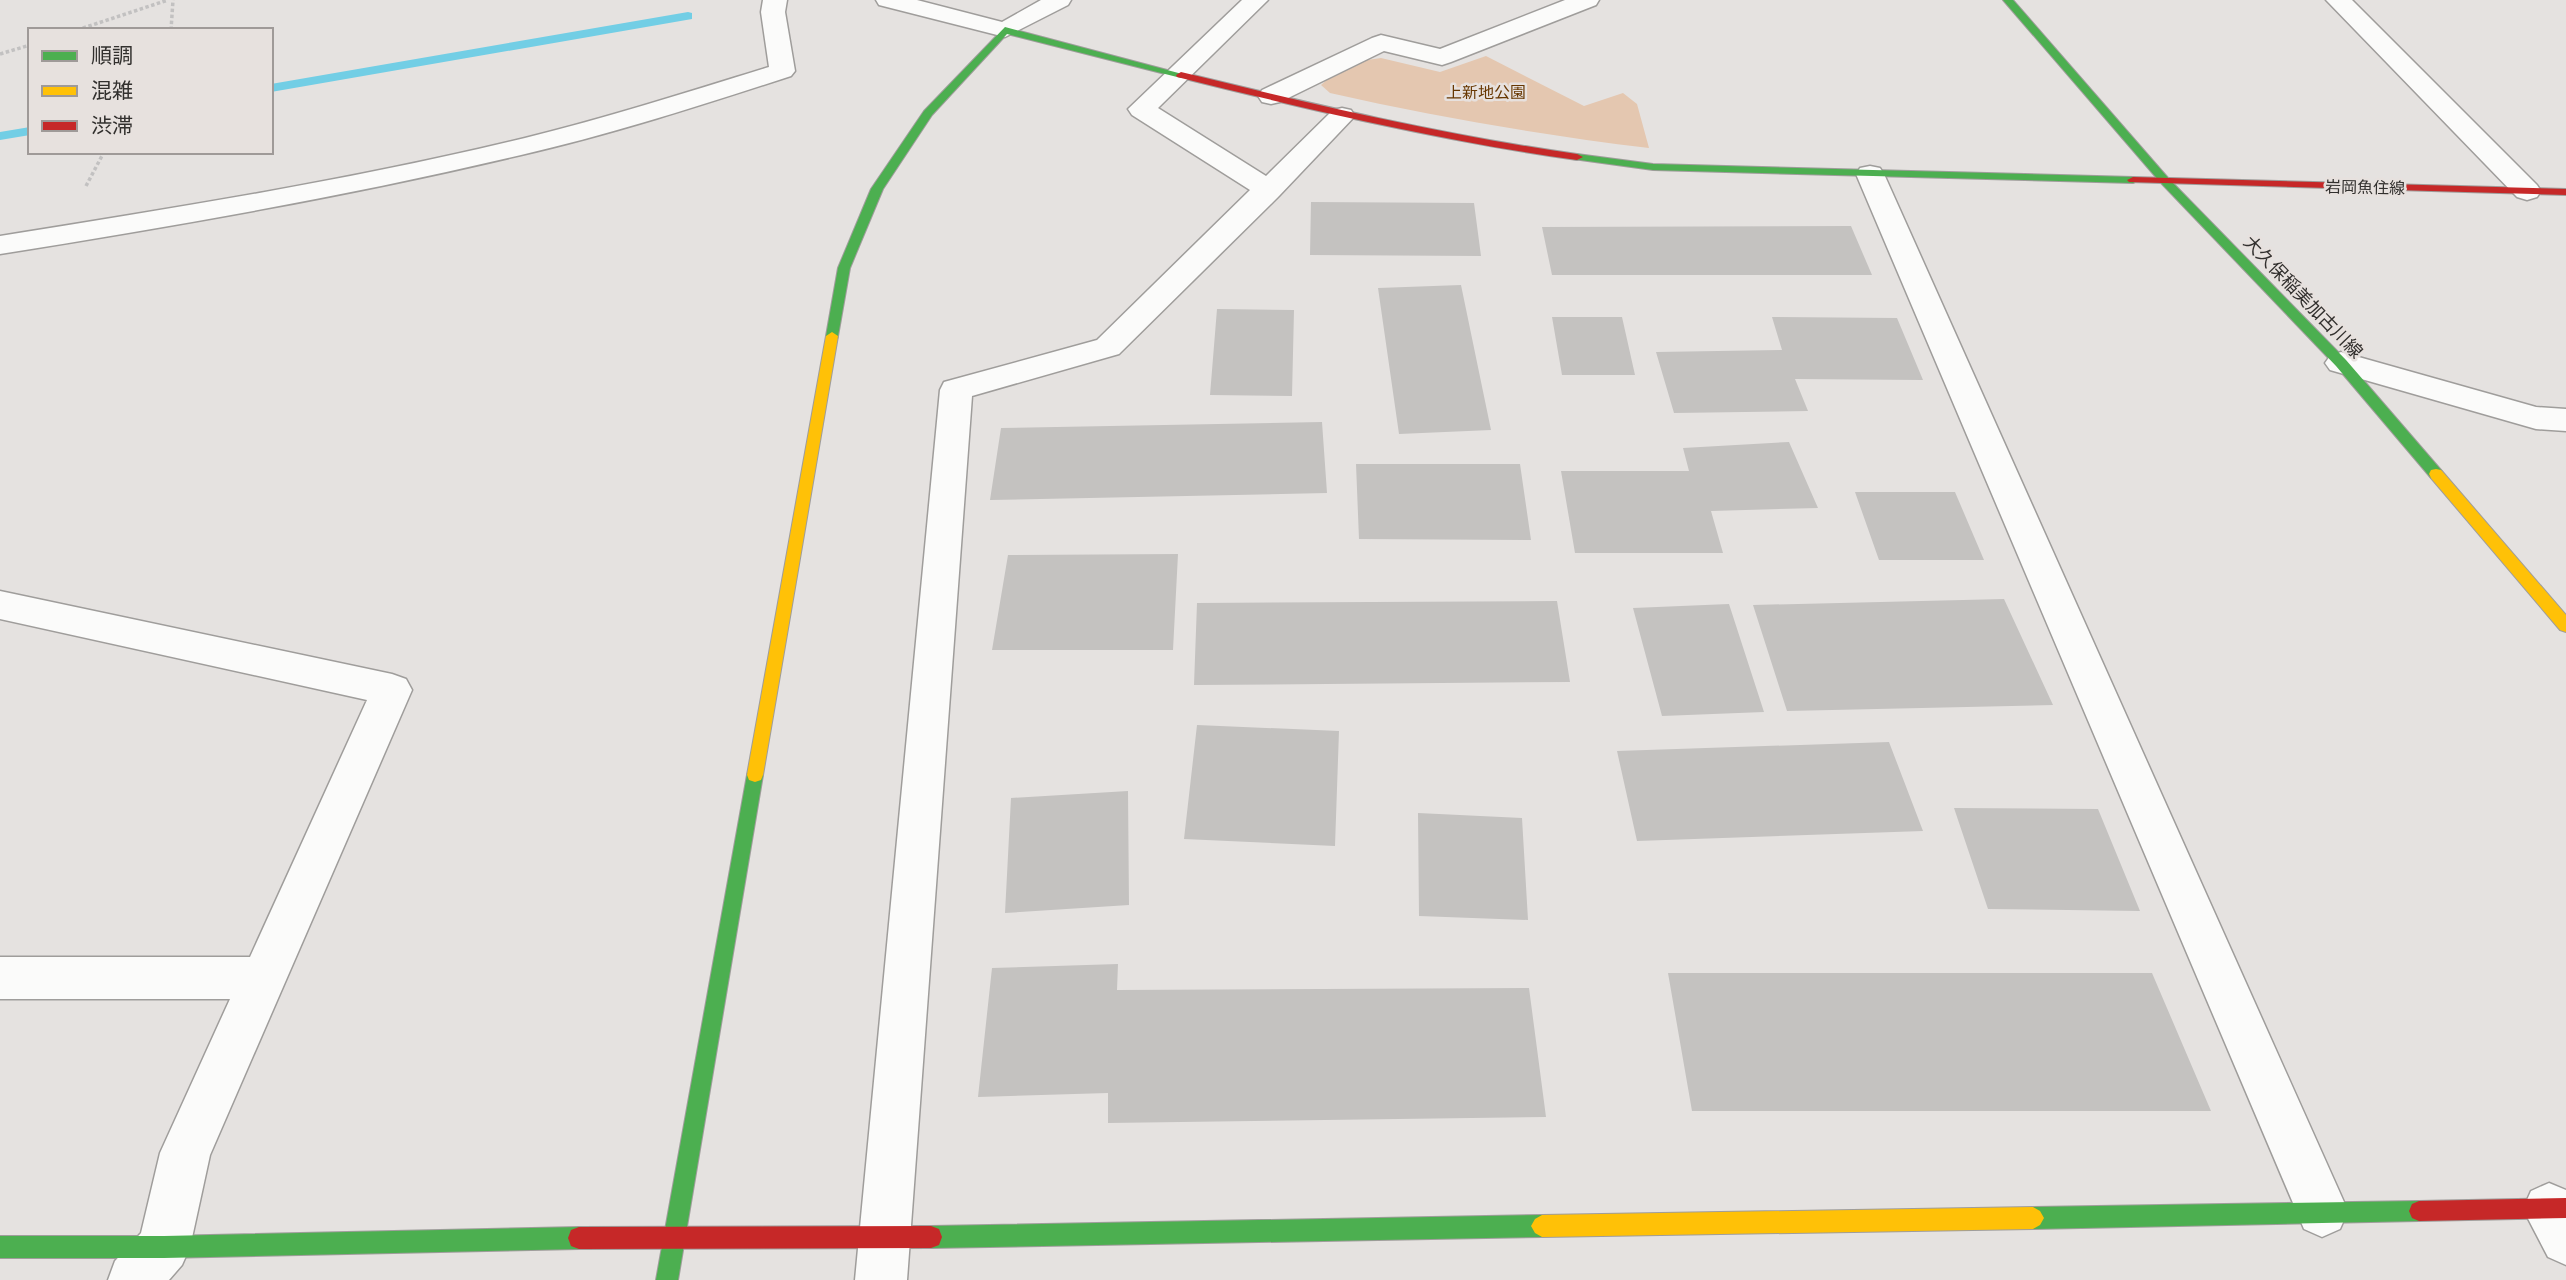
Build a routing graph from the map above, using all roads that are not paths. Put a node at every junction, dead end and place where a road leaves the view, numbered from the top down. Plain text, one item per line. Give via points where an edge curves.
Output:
1 (775, 0) edge
2 (887, 0) edge
3 (1059, 0) edge
4 (1256, 0) edge
5 (1587, 0) edge
6 (2008, 0) edge
7 (2338, 0) edge
8 (1004, 30) junction
9 (1179, 73) junction
10 (1271, 96) junction
11 (1342, 116) junction
12 (1870, 174) junction
13 (2165, 181) junction
14 (1269, 190) junction
15 (2527, 191) junction
16 (2566, 192) edge
17 (0, 245) edge
18 (2341, 363) junction
19 (2566, 420) edge
20 (0, 605) edge
21 (2566, 626) edge
22 (0, 978) edge
23 (264, 978) junction
24 (2322, 1211) junction
25 (2560, 1219) edge
26 (677, 1236) junction
27 (0, 1247) edge
28 (883, 1259) edge
29 (149, 1263) edge
30 (667, 1280) edge

1 - 17 street via 782,71 509,150 362,182
2 - 8 street
3 - 8 street
4 - 9 street
5 - 10 street via 1442,57 1381,43
6 - 13 street, 大久保稲美加古川線
7 - 15 street
8 - 9 street, 岩岡魚住線
8 - 26 street via 928,113 877,189 844,268
9 - 10 street, 岩岡魚住線
9 - 14 street via 1141,109
10 - 11 street, 岩岡魚住線
11 - 12 street, 岩岡魚住線 via 1512,149 1653,167
11 - 14 street
12 - 13 street, 岩岡魚住線
12 - 24 street
13 - 15 street, 岩岡魚住線
13 - 18 street, 大久保稲美加古川線
14 - 28 street via 1108,347 956,390
15 - 16 street, 岩岡魚住線
18 - 19 street via 2536,418
18 - 21 street, 大久保稲美加古川線
20 - 23 street via 392,690
22 - 23 street
23 - 29 street via 186,1153
24 - 25 street
24 - 28 street
26 - 28 street
26 - 29 street
26 - 30 street
27 - 29 street

